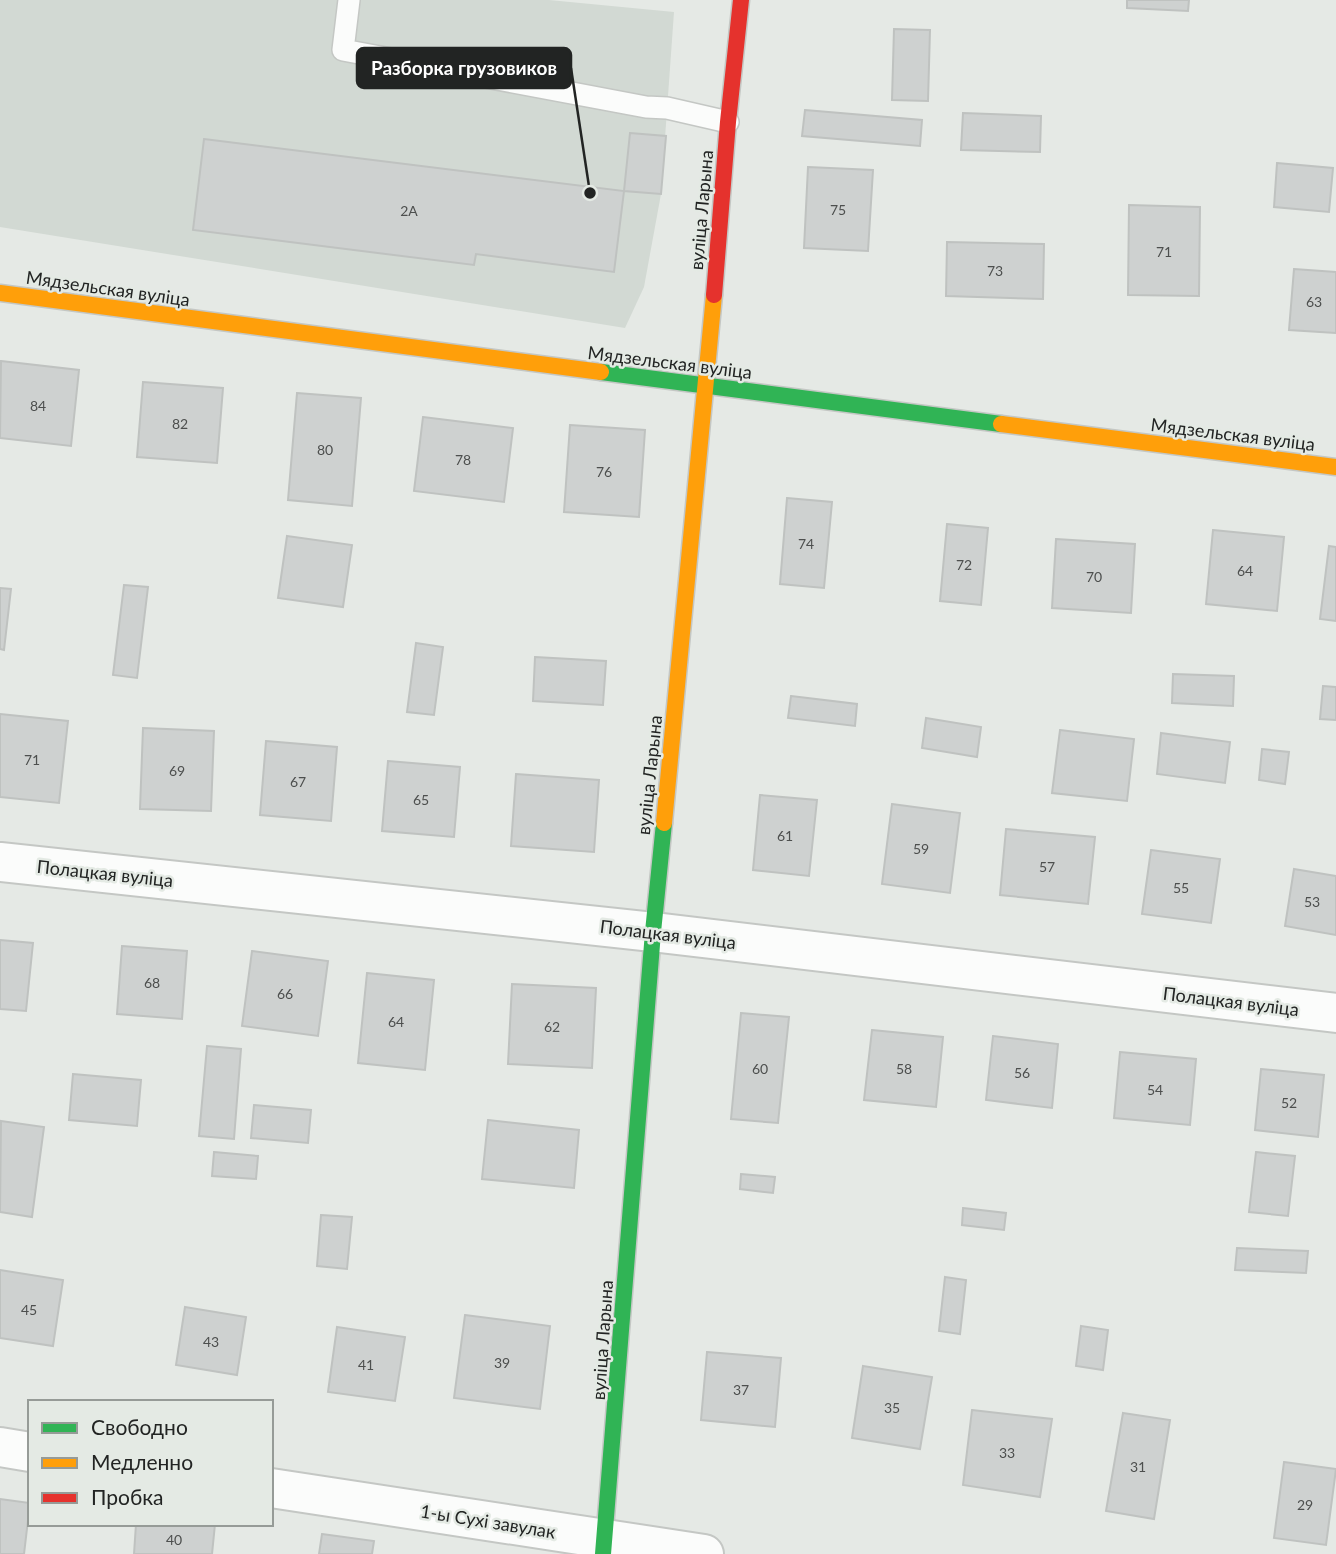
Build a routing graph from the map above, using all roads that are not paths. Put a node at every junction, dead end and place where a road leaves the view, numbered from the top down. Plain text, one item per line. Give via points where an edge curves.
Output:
1 (349, 0) edge
2 (741, 0) edge
3 (728, 122) junction
4 (0, 293) edge
5 (706, 386) junction
6 (1336, 467) edge
7 (0, 862) edge
8 (653, 932) junction
9 (1336, 1013) edge
10 (0, 1447) edge
11 (28, 1452) edge
12 (273, 1488) edge
13 (604, 1546) edge
14 (704, 1554) edge

1 - 3 lane via 343,50
2 - 3 street, вуліца Ларына
3 - 5 street, вуліца Ларына
4 - 5 street, Мядзельская вуліца
5 - 6 street, Мядзельская вуліца
5 - 8 street, вуліца Ларына
7 - 8 street, Полацкая вуліца
8 - 9 street, Полацкая вуліца
8 - 13 street, вуліца Ларына
10 - 11 street
12 - 13 street, 1-ы Сухі завулак
13 - 14 street, 1-ы Сухі завулак

